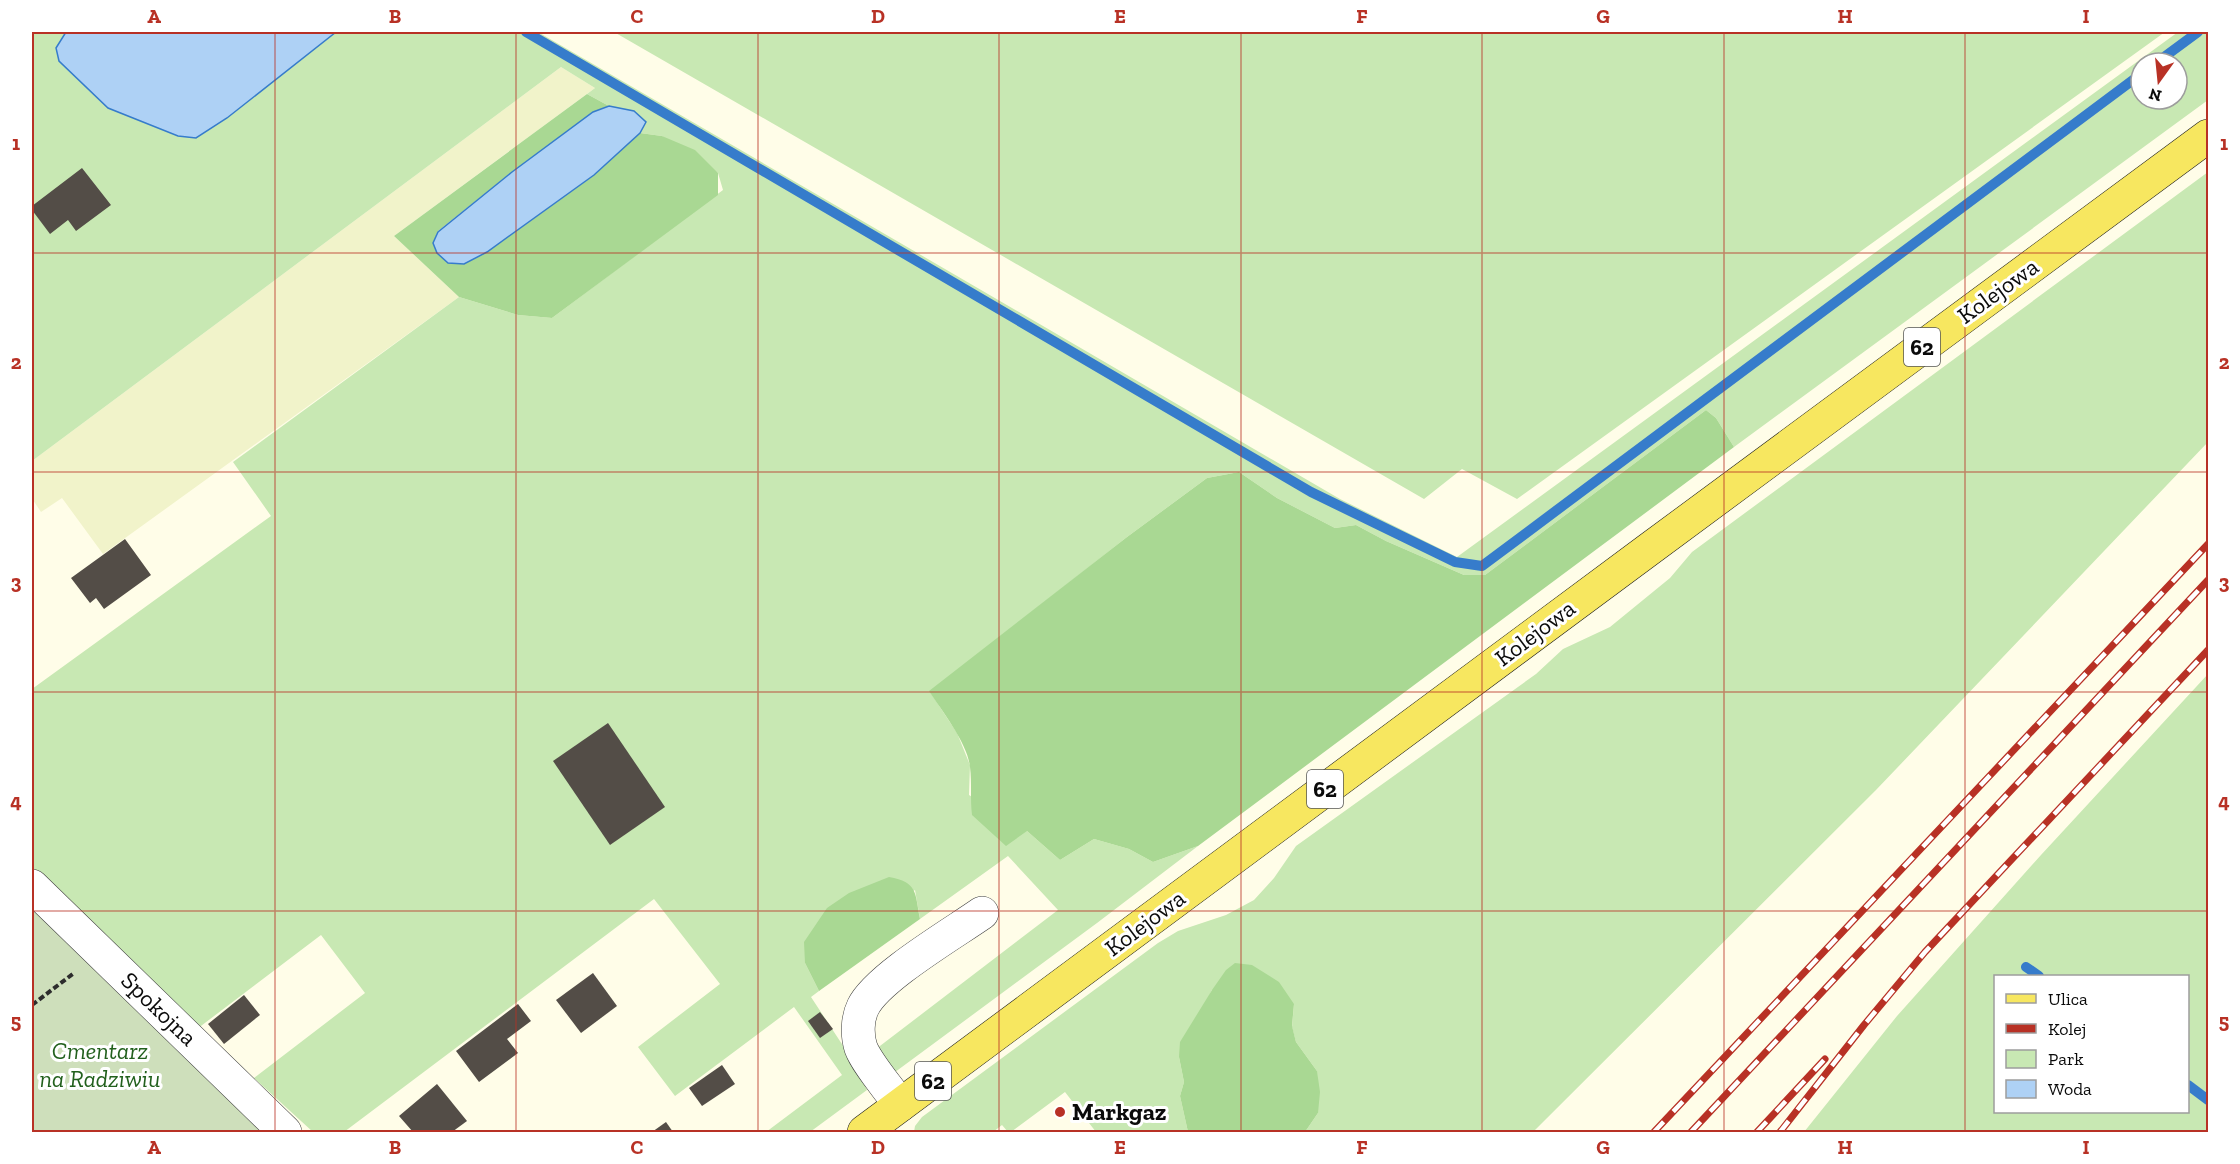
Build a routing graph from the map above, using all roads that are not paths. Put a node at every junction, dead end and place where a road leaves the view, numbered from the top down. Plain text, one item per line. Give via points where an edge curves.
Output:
1 (2208, 136) edge
2 (32, 886) edge
3 (982, 913) dead end
4 (900, 1105) junction
5 (285, 1132) edge
6 (864, 1132) edge

1 - 4 main road, Kolejowa / 62
2 - 5 street, Spokojna
3 - 4 street via 889,978 862,1008 858,1022 862,1051
4 - 6 main road, Kolejowa / 62

